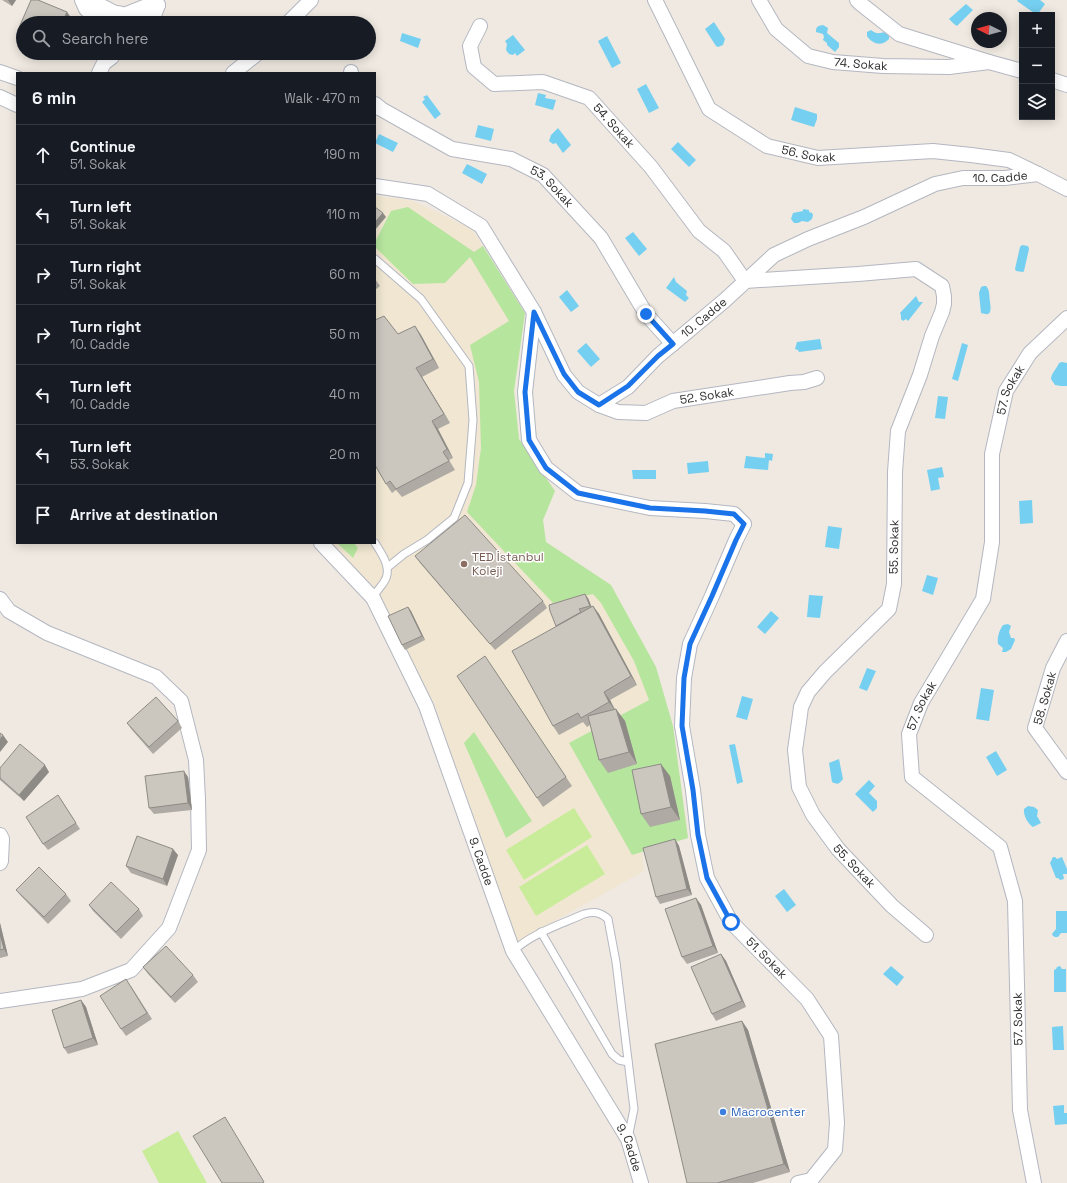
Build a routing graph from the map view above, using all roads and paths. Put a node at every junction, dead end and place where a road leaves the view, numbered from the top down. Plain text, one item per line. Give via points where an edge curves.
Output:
1 (82, 0) edge
2 (90, 0) edge
3 (311, 0) edge
4 (656, 0) edge
5 (759, 0) edge
6 (857, 0) edge
7 (161, 2) edge
8 (94, 16) edge
9 (115, 16) edge
10 (123, 16) edge
11 (149, 16) edge
12 (295, 16) edge
13 (480, 26) dead end
14 (249, 60) edge
15 (989, 62) junction
16 (1019, 70) edge
17 (0, 72) edge
18 (234, 72) edge
19 (16, 78) edge
20 (1055, 81) edge
21 (1067, 85) edge
22 (0, 97) edge
23 (16, 105) edge
24 (376, 105) edge
25 (1038, 174) junction
26 (376, 186) edge
27 (1067, 189) edge
28 (376, 260) edge
29 (745, 281) junction
30 (534, 312) junction
31 (1067, 318) edge
32 (673, 344) junction
33 (817, 378) dead end
34 (599, 405) junction
35 (322, 544) edge
36 (376, 544) edge
37 (388, 567) junction
38 (373, 598) junction
39 (0, 599) edge
40 (1067, 641) edge
41 (1067, 772) edge
42 (0, 835) edge
43 (0, 863) edge
44 (541, 932) junction
45 (926, 935) dead end
46 (513, 951) junction
47 (0, 1001) edge
48 (628, 1062) junction
49 (628, 1139) junction
50 (641, 1183) edge
51 (798, 1183) edge
52 (1034, 1183) edge

1 - 8 street via 86,9
2 - 9 street
3 - 12 street
4 - 25 street, 56. Sokak via 709,108 767,146 818,158 933,152 971,155 1009,160
5 - 15 street, 74. Sokak via 776,29 808,56 834,62 883,66 949,67
6 - 15 street, 74. Sokak via 899,34
7 - 10 street
7 - 11 street via 155,12
13 - 29 street, 54. Sokak via 470,46 474,67 494,84 543,82 589,98 651,167 699,231 724,251
14 - 18 street
15 - 16 street, 74. Sokak
17 - 19 street
20 - 21 street
22 - 23 street
24 - 32 street, 53. Sokak via 452,149 511,159 543,175 601,238 646,314
25 - 27 street, 56. Sokak
25 - 29 street, 10. Cadde via 1005,178 963,178 935,184 774,255
26 - 30 street via 428,194 481,226
28 - 37 lane via 421,299 469,366 473,420 468,483 454,518
29 - 32 street, 10. Cadde
29 - 45 street, 55. Sokak via 916,269 942,286 942,312 898,431 894,584 889,609 808,692 801,707 796,750 799,787 812,815 838,849 892,906
30 - 34 street via 564,374 578,392
30 - 51 street, 51. Sokak via 525,392 529,440 546,468 578,493 650,508 734,514 744,524 690,644 684,678 682,726 707,878 731,922 807,999 831,1036 837,1122 835,1150 811,1180
31 - 52 street, 57. Sokak via 1030,353 1006,391 992,454 992,542 983,599 922,703 909,734 912,777 1000,847 1011,886 1015,901 1020,1110
32 - 34 street, 10. Cadde via 628,386
33 - 34 street, 52. Sokak via 673,401 646,413 618,412
35 - 38 street, 9. Cadde
36 - 37 lane
37 - 38 lane via 386,580
38 - 46 street, 9. Cadde via 426,706
39 - 47 street via 9,611 47,633 156,677 181,701 196,760 199,850 169,928 131,970 82,989
40 - 41 street, 58. Sokak via 1053,668 1035,728
42 - 43 street
44 - 46 lane
44 - 48 lane via 612,1054 619,1060
44 - 48 lane via 591,912 598,913 608,920 616,962
46 - 49 street, 9. Cadde
48 - 49 lane via 634,1109
49 - 50 street, 9. Cadde

